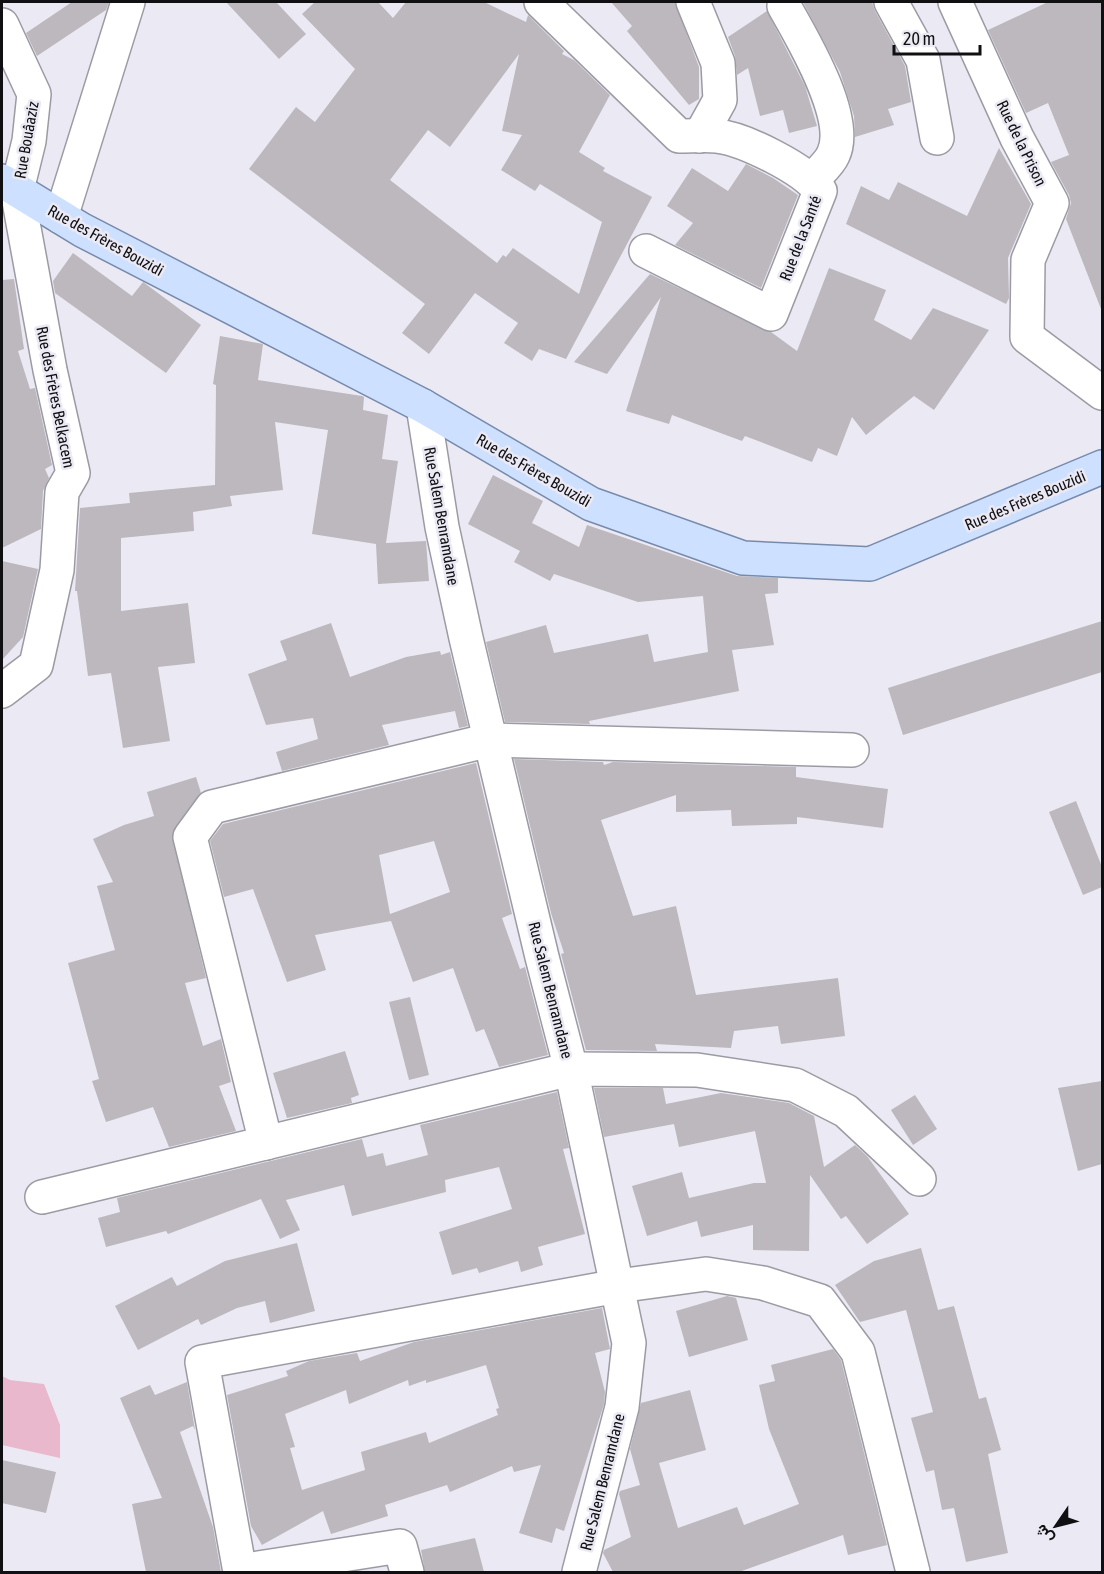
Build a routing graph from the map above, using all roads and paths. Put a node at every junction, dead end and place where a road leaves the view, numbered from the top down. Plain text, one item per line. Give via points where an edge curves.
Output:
1 (128, 2) edge
2 (541, 2) edge
3 (693, 2) edge
4 (891, 2) edge
5 (955, 2) edge
6 (784, 6) dead end
7 (2, 25) edge
8 (700, 136) junction
9 (937, 138) dead end
10 (812, 180) junction
11 (9, 185) edge
12 (61, 217) junction
13 (646, 251) dead end
14 (1102, 393) edge
15 (423, 406) junction
16 (1102, 467) edge
17 (2, 692) edge
18 (490, 740) junction
19 (852, 750) dead end
20 (571, 1069) junction
21 (266, 1143) junction
22 (919, 1179) dead end
23 (42, 1197) dead end
24 (618, 1286) junction
25 (240, 1572) edge
26 (407, 1572) edge
27 (579, 1572) edge
28 (913, 1572) edge

1 - 12 street
2 - 8 street, Rue de la Santé via 679,136
3 - 8 street via 717,63 720,100
4 - 9 street via 923,60
5 - 14 street, Rue de la Prison via 1017,138 1052,203 1028,261 1027,338
6 - 10 street via 830,95 837,142 833,155
7 - 11 street, Rue Bouâaziz via 34,93 29,141
8 - 10 street, Rue de la Santé via 719,136 778,159
10 - 13 street, Rue de la Santé via 820,191 771,314
11 - 12 main road, Rue des Frères Bouzidi
11 - 17 street, Rue des Frères Belkacem via 73,473 62,492 57,570 36,665
12 - 15 main road, Rue des Frères Bouzidi
15 - 16 main road, Rue des Frères Bouzidi via 591,504 743,558 870,564
15 - 18 street, Rue Salem Benramdane via 442,526
18 - 19 street
18 - 20 street, Rue Salem Benramdane
18 - 21 street via 212,807 190,837
20 - 21 street
20 - 22 street via 696,1070 795,1085 846,1111
20 - 24 street, Rue Salem Benramdane
21 - 23 street
24 - 25 street via 202,1362
24 - 27 street, Rue Salem Benramdane via 629,1343 622,1407
24 - 28 street via 706,1274 763,1283 820,1301 858,1352
25 - 26 street via 400,1546

